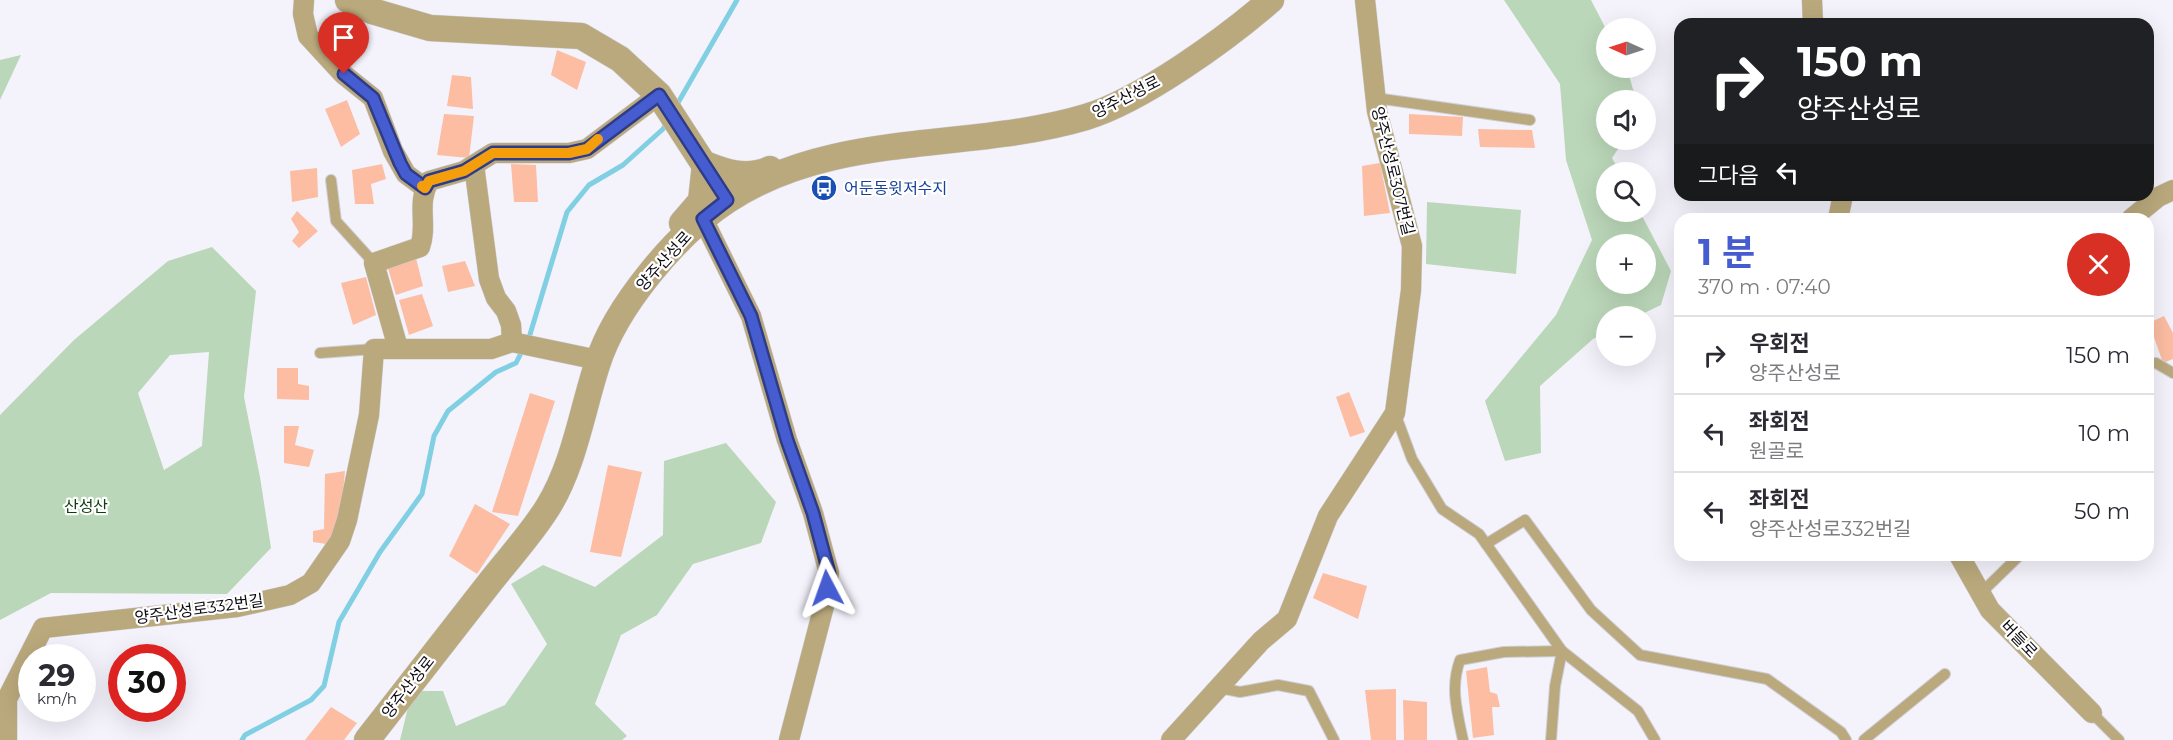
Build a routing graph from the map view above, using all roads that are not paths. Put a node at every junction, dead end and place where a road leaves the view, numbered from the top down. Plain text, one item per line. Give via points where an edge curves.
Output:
1 (304, 0) edge
2 (348, 0) edge
3 (1271, 0) edge
4 (1365, 0) edge
5 (1812, 0) edge
6 (1813, 18) edge
7 (1376, 98) junction
8 (662, 99) junction
9 (1530, 120) dead end
10 (824, 160) junction
11 (705, 164) junction
12 (474, 165) junction
13 (331, 180) dead end
14 (425, 188) junction
15 (2173, 190) edge
16 (727, 200) junction
17 (2154, 200) edge
18 (2153, 201) edge
19 (2138, 213) edge
20 (703, 219) junction
21 (374, 263) junction
22 (654, 269) junction
23 (522, 344) junction
24 (398, 348) junction
25 (374, 349) junction
26 (320, 353) dead end
27 (598, 360) junction
28 (2154, 363) edge
29 (2173, 373) edge
30 (1395, 413) junction
31 (1486, 544) junction
32 (1962, 561) edge
33 (2014, 561) edge
34 (1981, 593) junction
35 (1562, 651) junction
36 (1945, 674) dead end
37 (1220, 688) junction
38 (2092, 713) joint
39 (7, 740) edge
40 (367, 740) edge
41 (789, 740) edge
42 (1171, 740) edge
43 (1334, 740) edge
44 (1463, 740) edge
45 (1551, 740) edge
46 (1655, 740) edge
47 (1846, 740) edge
48 (1864, 740) edge
49 (2119, 740) edge

1 - 14 street via 308,36 373,98 406,174
2 - 8 street via 430,28 581,36 620,59
3 - 10 street, 양주산성로 via 1162,80 1102,112 1027,129 868,150
4 - 7 street, 양주산성로307번길
5 - 6 street
7 - 9 lane
7 - 30 street, 양주산성로307번길 via 1412,246 1411,290
8 - 11 street
8 - 12 street via 587,149 569,153 493,153
10 - 11 street via 809,154 759,174 742,175
10 - 16 street, 양주산성로 via 795,168
11 - 16 street
11 - 22 street via 701,201 658,254
12 - 14 street via 429,181
12 - 23 street via 489,279
13 - 21 lane via 336,221
14 - 21 street via 424,236 420,247
15 - 17 street
16 - 20 street, 양주산성로
18 - 19 street
20 - 22 street, 양주산성로
20 - 41 street via 751,316 829,573
21 - 24 street
22 - 27 street, 양주산성로 via 625,306
23 - 24 street via 491,349
23 - 27 street
24 - 25 street
25 - 26 lane
25 - 39 street, 양주산성로332번길 via 369,415 346,520 340,541 311,583 290,595 237,607 43,628 7,699
27 - 40 street, 양주산성로 via 569,460 548,508
28 - 29 lane
30 - 31 lane, 양주산성로307번길 via 1412,459 1442,509 1479,534
30 - 37 street, 양주산성로307번길 via 1328,516 1287,619 1261,641
31 - 35 lane, 양주산성로307번길
31 - 47 lane via 1525,520 1591,610 1640,655 1767,679 1841,732
32 - 34 street, 버들로
33 - 34 lane
34 - 38 street, 버들로 via 1990,610
35 - 44 lane via 1504,652 1460,660 1454,694
35 - 45 lane
35 - 46 lane, 양주산성로307번길 via 1638,711
36 - 48 lane
37 - 42 street, 양주산성로307번길
37 - 43 lane via 1240,692 1278,686 1309,691
38 - 49 lane

